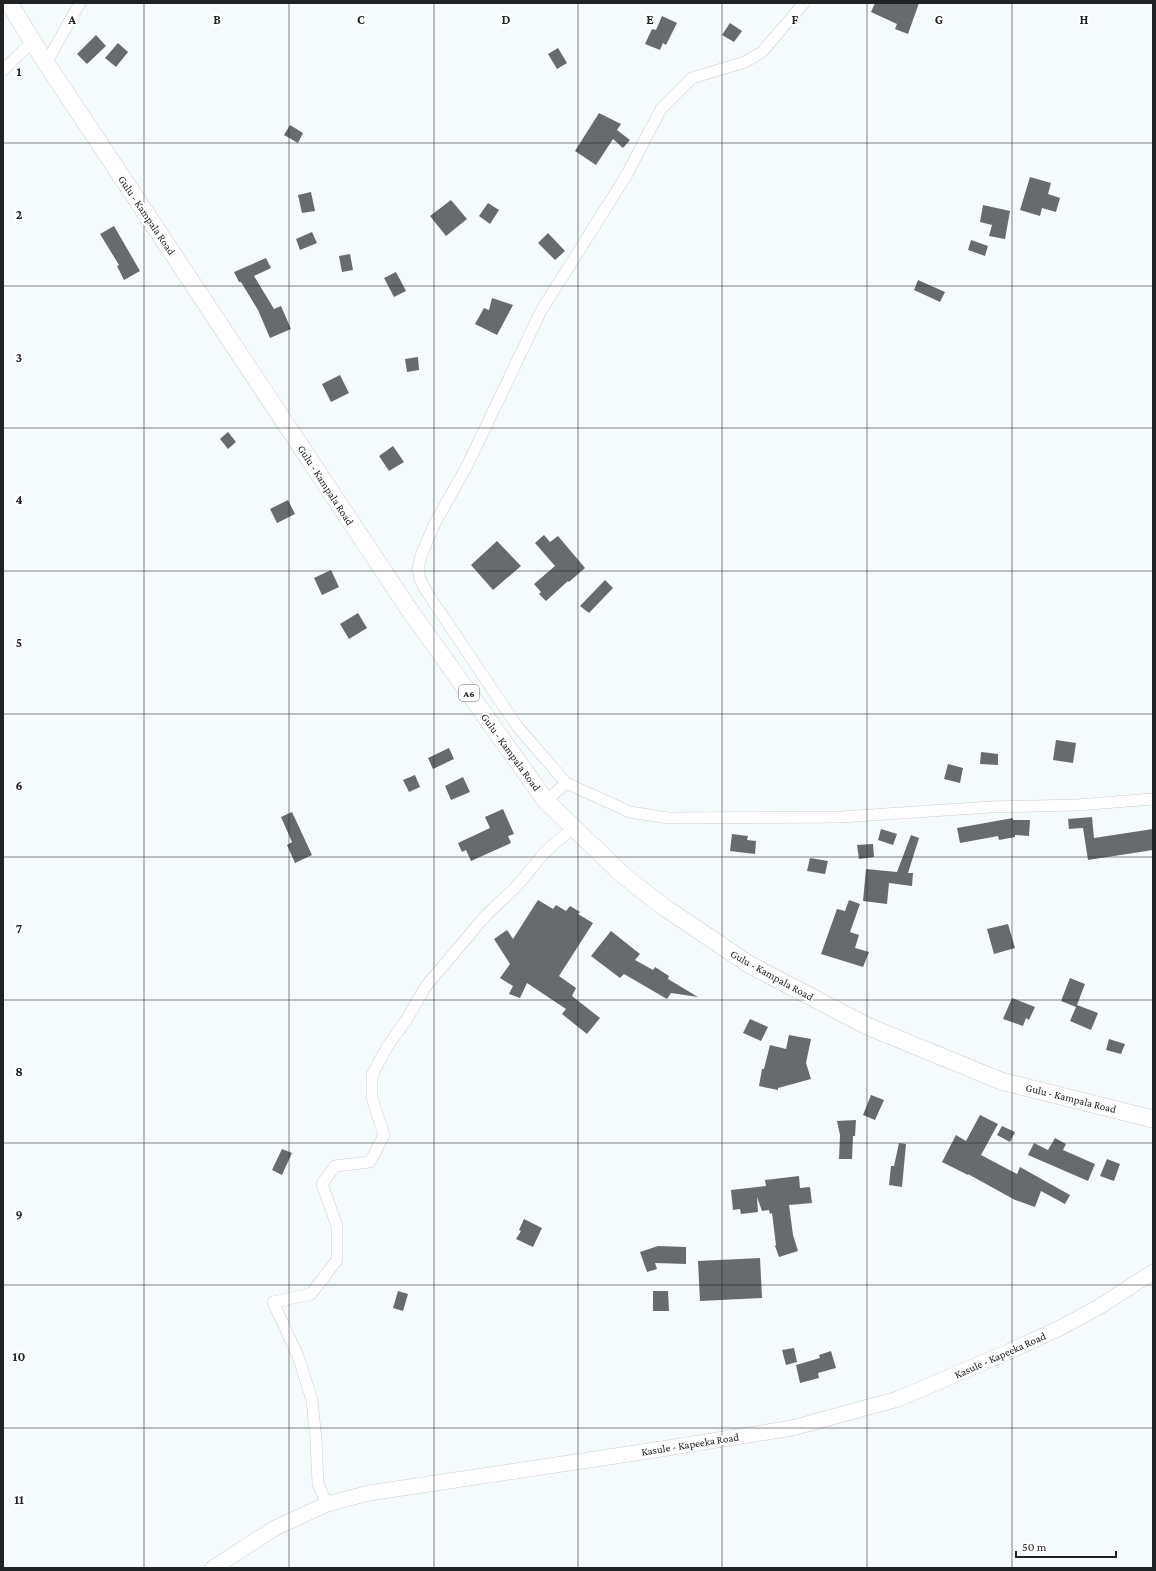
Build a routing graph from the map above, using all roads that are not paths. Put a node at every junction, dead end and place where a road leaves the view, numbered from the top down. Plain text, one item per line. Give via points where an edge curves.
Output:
1 (9, 3) edge
2 (80, 3) edge
3 (804, 3) edge
4 (32, 42) junction
5 (46, 63) junction
6 (3, 70) edge
7 (566, 783) junction
8 (1153, 799) edge
9 (546, 801) junction
10 (574, 828) junction
11 (1153, 1119) edge
12 (1153, 1272) edge
13 (327, 1504) junction
14 (213, 1568) edge

1 - 4 main road, Gulu - Kampala Road / A6
2 - 5 street
3 - 7 street via 762,52 745,62 692,78 661,109 626,176 541,311 422,553 418,568 426,591 517,726
4 - 5 main road, Gulu - Kampala Road / A6
4 - 6 street
5 - 9 main road, Gulu - Kampala Road / A6 via 408,608
7 - 8 street via 630,812 668,818 840,817
7 - 9 street
9 - 10 main road, Gulu - Kampala Road / A6
10 - 11 main road, Gulu - Kampala Road / A6 via 624,876 664,907 750,965 867,1026 1001,1081
10 - 13 street via 545,852 516,886 486,915 426,986 407,1019 386,1047 372,1075 372,1098 384,1135 370,1162 335,1166 322,1184 337,1226 337,1260 311,1294 273,1302 298,1356 312,1400 318,1484
12 - 13 street, Kasule - Kapeeka Road via 1099,1307 1060,1328 898,1399 792,1428 369,1493
13 - 14 street, Kasule - Kapeeka Road via 275,1528

